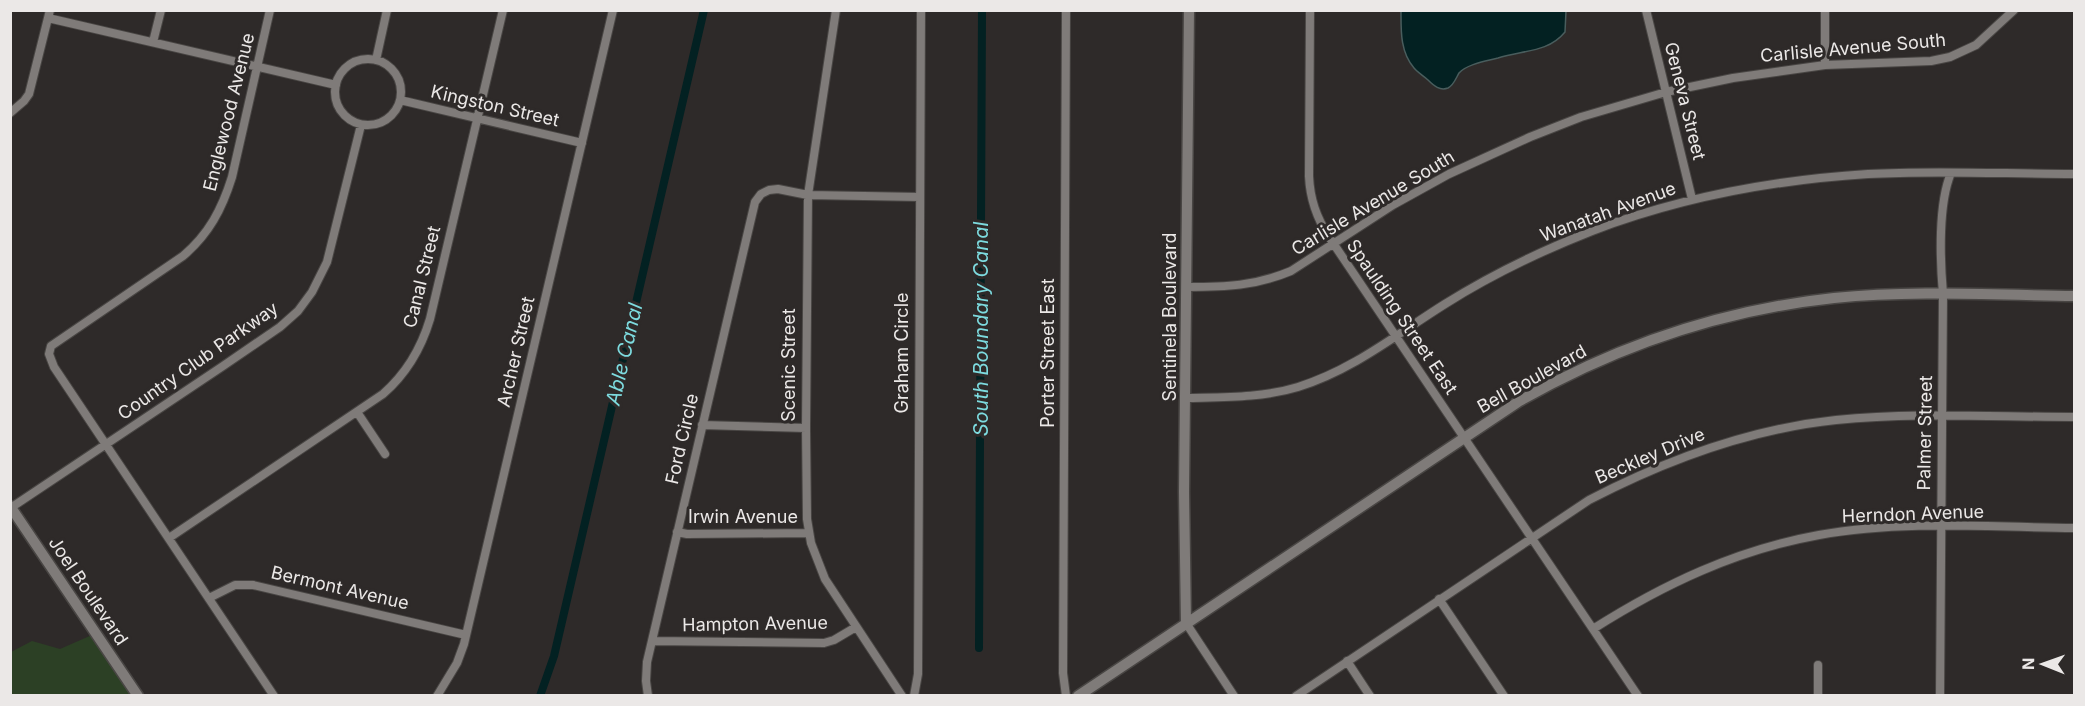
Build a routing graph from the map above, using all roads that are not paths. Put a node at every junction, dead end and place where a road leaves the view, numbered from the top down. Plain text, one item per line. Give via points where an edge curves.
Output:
1 (161, 10) edge
2 (270, 10) edge
3 (387, 10) edge
4 (503, 10) edge
5 (613, 10) edge
6 (836, 10) edge
7 (921, 10) edge
8 (1066, 10) edge
9 (1189, 10) edge
10 (1310, 10) edge
11 (1646, 10) edge
12 (1825, 10) edge
13 (2014, 10) edge
14 (49, 14) edge
15 (153, 42) junction
16 (376, 60) junction
17 (1825, 65) junction
18 (257, 66) junction
19 (336, 85) junction
20 (1666, 92) junction
21 (400, 100) junction
22 (11, 112) edge
23 (477, 118) junction
24 (361, 125) junction
25 (582, 143) junction
26 (1951, 173) junction
27 (2074, 174) edge
28 (808, 195) junction
29 (920, 197) junction
30 (1692, 199) junction
31 (1334, 244) junction
32 (1187, 287) junction
33 (1943, 294) junction
34 (2074, 296) edge
35 (1396, 336) junction
36 (1186, 398) junction
37 (357, 412) junction
38 (1942, 416) junction
39 (2074, 417) edge
40 (702, 426) junction
41 (806, 428) junction
42 (1463, 437) junction
43 (106, 445) junction
44 (385, 454) dead end
45 (11, 507) edge
46 (1941, 527) junction
47 (2074, 528) edge
48 (677, 532) junction
49 (809, 533) junction
50 (168, 538) junction
51 (1531, 538) junction
52 (208, 598) junction
53 (1439, 599) junction
54 (1186, 623) junction
55 (856, 627) junction
56 (1593, 629) junction
57 (466, 635) junction
58 (652, 641) junction
59 (1347, 661) junction
60 (1818, 665) dead end
61 (138, 696) edge
62 (274, 696) edge
63 (437, 696) edge
64 (648, 696) edge
65 (902, 696) edge
66 (914, 696) edge
67 (1066, 696) edge
68 (1078, 696) edge
69 (1234, 696) edge
70 (1296, 696) edge
71 (1370, 696) edge
72 (1503, 696) edge
73 (1638, 696) edge
74 (1818, 696) edge
75 (1940, 696) edge

1 - 15 street
2 - 18 street, Englewood Avenue
3 - 16 street
4 - 23 street, Canal Street
5 - 25 street, Archer Street
6 - 28 street, Scenic Street
7 - 29 street, Graham Circle
8 - 67 street, Porter Street East
9 - 32 street, Sentinela Boulevard
10 - 31 street, Spaulding Street East via 1310,195
11 - 20 street, Geneva Street
12 - 17 street
13 - 17 street, Carlisle Avenue South via 1976,45 1950,57
14 - 15 street
14 - 22 street via 29,94
15 - 18 street
16 - 19 street via 366,59 346,67
16 - 21 street via 393,71
17 - 20 street, Carlisle Avenue South
18 - 19 street
18 - 43 street, Englewood Avenue via 230,185 208,230 183,256 51,346 49,354 54,367
19 - 24 street via 338,106 351,121
20 - 30 street, Geneva Street
20 - 31 street, Carlisle Avenue South via 1581,117 1483,157 1393,206
21 - 23 street, Kingston Street
21 - 24 street via 389,117
23 - 25 street, Kingston Street
23 - 37 street, Canal Street via 421,345 391,387
24 - 43 street, Country Club Parkway via 327,262 305,302 280,327
25 - 57 street, Archer Street
26 - 27 street, Wanatah Avenue
26 - 30 street, Wanatah Avenue via 1809,179
26 - 33 street, Palmer Street via 1943,203
28 - 29 street
28 - 40 street, Ford Circle via 769,190 755,202
28 - 41 street, Scenic Street
29 - 66 street, Graham Circle via 918,662
30 - 35 street, Wanatah Avenue via 1593,231 1527,259
31 - 32 street, Carlisle Avenue South via 1292,271 1261,282
31 - 35 street, Spaulding Street East
32 - 36 street, Sentinela Boulevard
33 - 34 street, Bell Boulevard
33 - 38 street, Palmer Street
33 - 42 street, Bell Boulevard via 1796,303 1681,330 1574,372
35 - 36 street, Wanatah Avenue via 1328,376 1298,387 1256,396
35 - 42 street, Spaulding Street East
36 - 54 street, Sentinela Boulevard
37 - 44 street
37 - 50 street, Canal Street
38 - 39 street, Beckley Drive
38 - 46 street, Palmer Street
38 - 51 street, Beckley Drive via 1834,420 1727,443 1624,482
40 - 41 street
40 - 48 street, Ford Circle
41 - 49 street, Scenic Street
42 - 51 street, Spaulding Street East
42 - 54 street, Bell Boulevard
43 - 45 street, Country Club Parkway
43 - 50 street
45 - 61 street, Joel Boulevard
46 - 47 street, Herndon Avenue
46 - 56 street, Herndon Avenue via 1821,534 1757,549 1675,582
46 - 75 street, Palmer Street
48 - 49 street, Irwin Avenue
48 - 58 street, Ford Circle
49 - 55 street, Scenic Street via 825,579
50 - 52 street
51 - 53 street, Beckley Drive
51 - 56 street, Spaulding Street East
52 - 57 street, Bermont Avenue via 235,585 253,585
52 - 62 street
53 - 59 street, Beckley Drive
53 - 72 street
54 - 68 street, Bell Boulevard
54 - 69 street
55 - 58 street, Hampton Avenue via 824,643
55 - 65 street, Scenic Street
56 - 73 street, Spaulding Street East
57 - 63 street, Archer Street via 461,654
58 - 64 street, Ford Circle via 646,672
59 - 70 street, Beckley Drive
59 - 71 street
60 - 74 street

